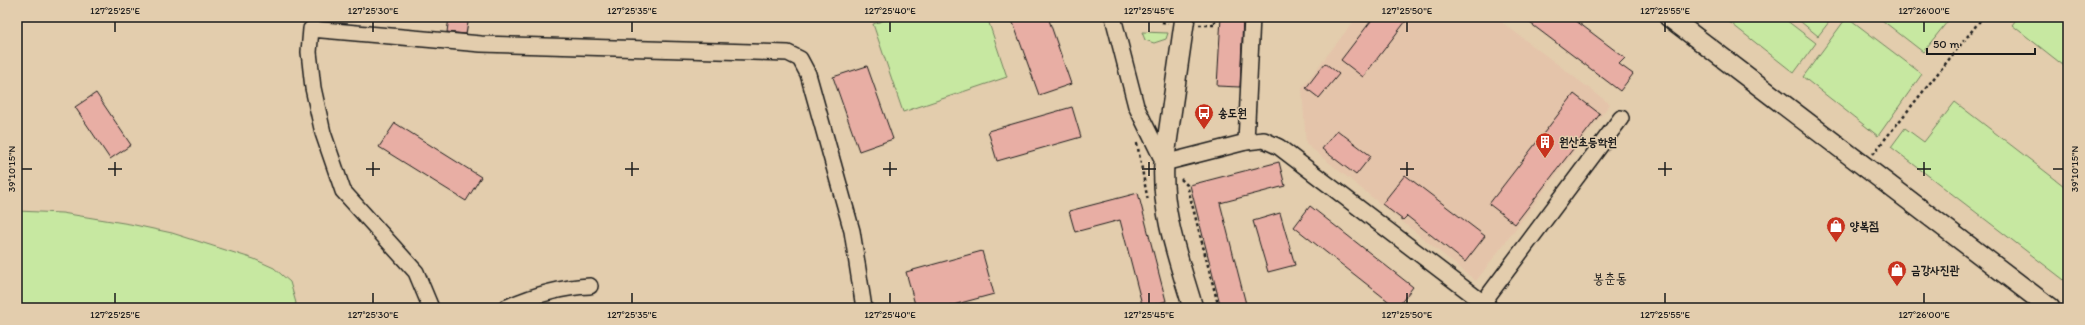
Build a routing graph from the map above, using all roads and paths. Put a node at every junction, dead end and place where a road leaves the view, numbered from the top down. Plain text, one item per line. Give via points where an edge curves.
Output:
1 (1113, 17) edge
2 (1185, 17) edge
3 (1252, 17) edge
4 (1669, 17) edge
5 (1983, 17) edge
6 (312, 23) edge
7 (1621, 118) dead end
8 (1246, 142) junction
9 (1164, 163) junction
10 (1863, 165) junction
11 (590, 286) dead end
12 (1484, 306) edge
13 (431, 308) edge
14 (505, 308) edge
15 (864, 308) edge
16 (1193, 308) edge
17 (1219, 308) edge
18 (2050, 308) edge

1 - 9 street via 1136,106
2 - 9 main road
3 - 8 street
4 - 10 main road
5 - 10 path via 1878,150
6 - 13 street via 309,52 313,88 323,133 343,191 416,272
6 - 15 street via 481,44 788,53 800,59 808,74 852,231
7 - 12 street
8 - 9 street
8 - 12 street via 1264,140 1278,147
9 - 16 main road via 1163,188 1167,219
9 - 17 path via 1187,185
10 - 18 main road
11 - 14 street via 570,287 525,299

